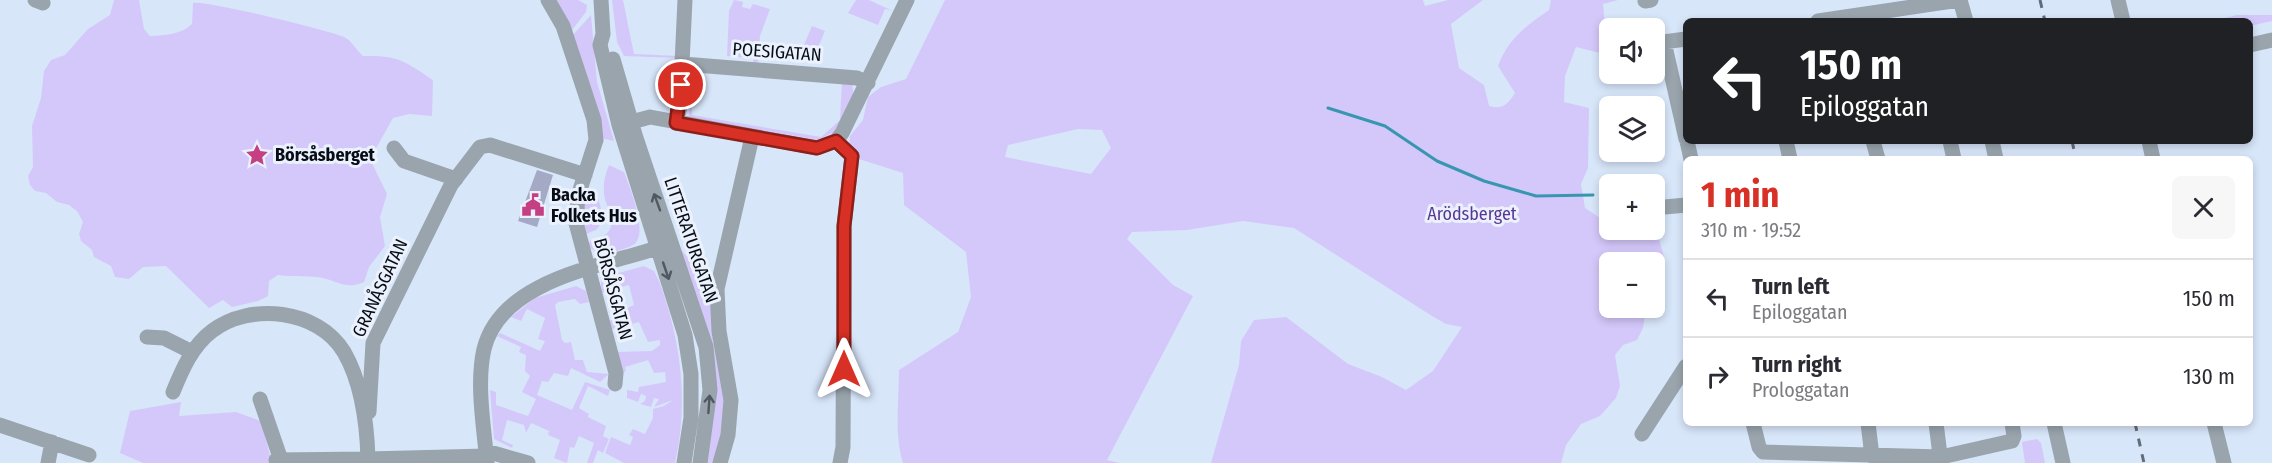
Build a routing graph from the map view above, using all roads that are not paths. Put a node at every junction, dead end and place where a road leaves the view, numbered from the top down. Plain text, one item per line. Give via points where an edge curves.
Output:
1 (548, 0) edge
2 (601, 0) edge
3 (685, 0) edge
4 (907, 0) edge
5 (1651, 0) edge
6 (1960, 0) edge
7 (2118, 0) edge
8 (1645, 1) edge
9 (1888, 16) edge
10 (1860, 18) edge
11 (1964, 18) edge
12 (2121, 18) edge
13 (1683, 39) edge
14 (2272, 40) edge
15 (1665, 42) edge
16 (2253, 44) edge
17 (683, 64) junction
18 (1665, 65) edge
19 (868, 83) junction
20 (625, 123) junction
21 (676, 123) junction
22 (1683, 129) edge
23 (752, 137) junction
24 (836, 141) junction
25 (394, 148) dead end
26 (585, 175) junction
27 (456, 179) junction
28 (1683, 205) edge
29 (1665, 207) edge
30 (665, 245) junction
31 (588, 270) junction
32 (147, 337) dead end
33 (192, 352) junction
34 (1683, 371) edge
35 (615, 384) dead end
36 (173, 392) dead end
37 (260, 399) dead end
38 (365, 419) junction
39 (0, 425) edge
40 (1755, 426) edge
41 (1868, 426) edge
42 (1936, 426) edge
43 (2012, 426) edge
44 (2055, 426) edge
45 (2215, 426) edge
46 (1642, 435) dead end
47 (52, 442) junction
48 (89, 455) dead end
49 (486, 456) edge
50 (1872, 456) junction
51 (1941, 460) edge
52 (368, 461) edge
53 (48, 463) edge
54 (528, 463) edge
55 (684, 463) edge
56 (700, 463) edge
57 (720, 463) edge
58 (840, 463) edge
59 (2063, 463) edge
60 (2224, 463) edge

1 - 26 street, BÖRSÅSGATAN via 563,26 594,120 596,140
2 - 20 street, LITTERATURGATAN via 600,45
3 - 17 street
4 - 19 street
5 - 8 street
6 - 9 street
6 - 11 street
7 - 12 street
9 - 10 street
13 - 15 street
14 - 16 street
17 - 19 street, POESIGATAN via 857,78
17 - 21 street
18 - 22 street
19 - 24 street
20 - 21 street via 650,117
20 - 30 street, LITTERATURGATAN
21 - 23 street
23 - 24 street via 817,148
23 - 57 street via 717,289 730,400 728,435
24 - 58 street via 852,156 844,226
25 - 27 street via 404,161
26 - 27 street, GRANÅSGATAN via 490,145 480,147
26 - 31 street, BÖRSÅSGATAN via 578,196 576,223
27 - 38 street, GRANÅSGATAN via 373,343 369,416
28 - 29 street
30 - 31 street
30 -> 55 street, LITTERATURGATAN via 691,374 691,418
56 -> 30 street, LITTERATURGATAN via 710,390 707,357 703,336
31 - 35 street, BÖRSÅSGATAN via 616,373
31 - 49 street via 526,294 495,323 483,359
32 - 33 street via 164,338
33 - 36 street
33 - 38 street via 213,330 243,316 281,314 305,320 343,350
34 - 46 street
37 - 52 street via 278,460
38 - 52 street
39 - 47 street
40 - 50 street via 1763,452
41 - 50 street
42 - 51 street
43 - 51 street via 2012,441
44 - 59 street
45 - 60 street
47 - 48 street
47 - 53 street
49 - 52 street
49 - 54 street
50 - 51 street

